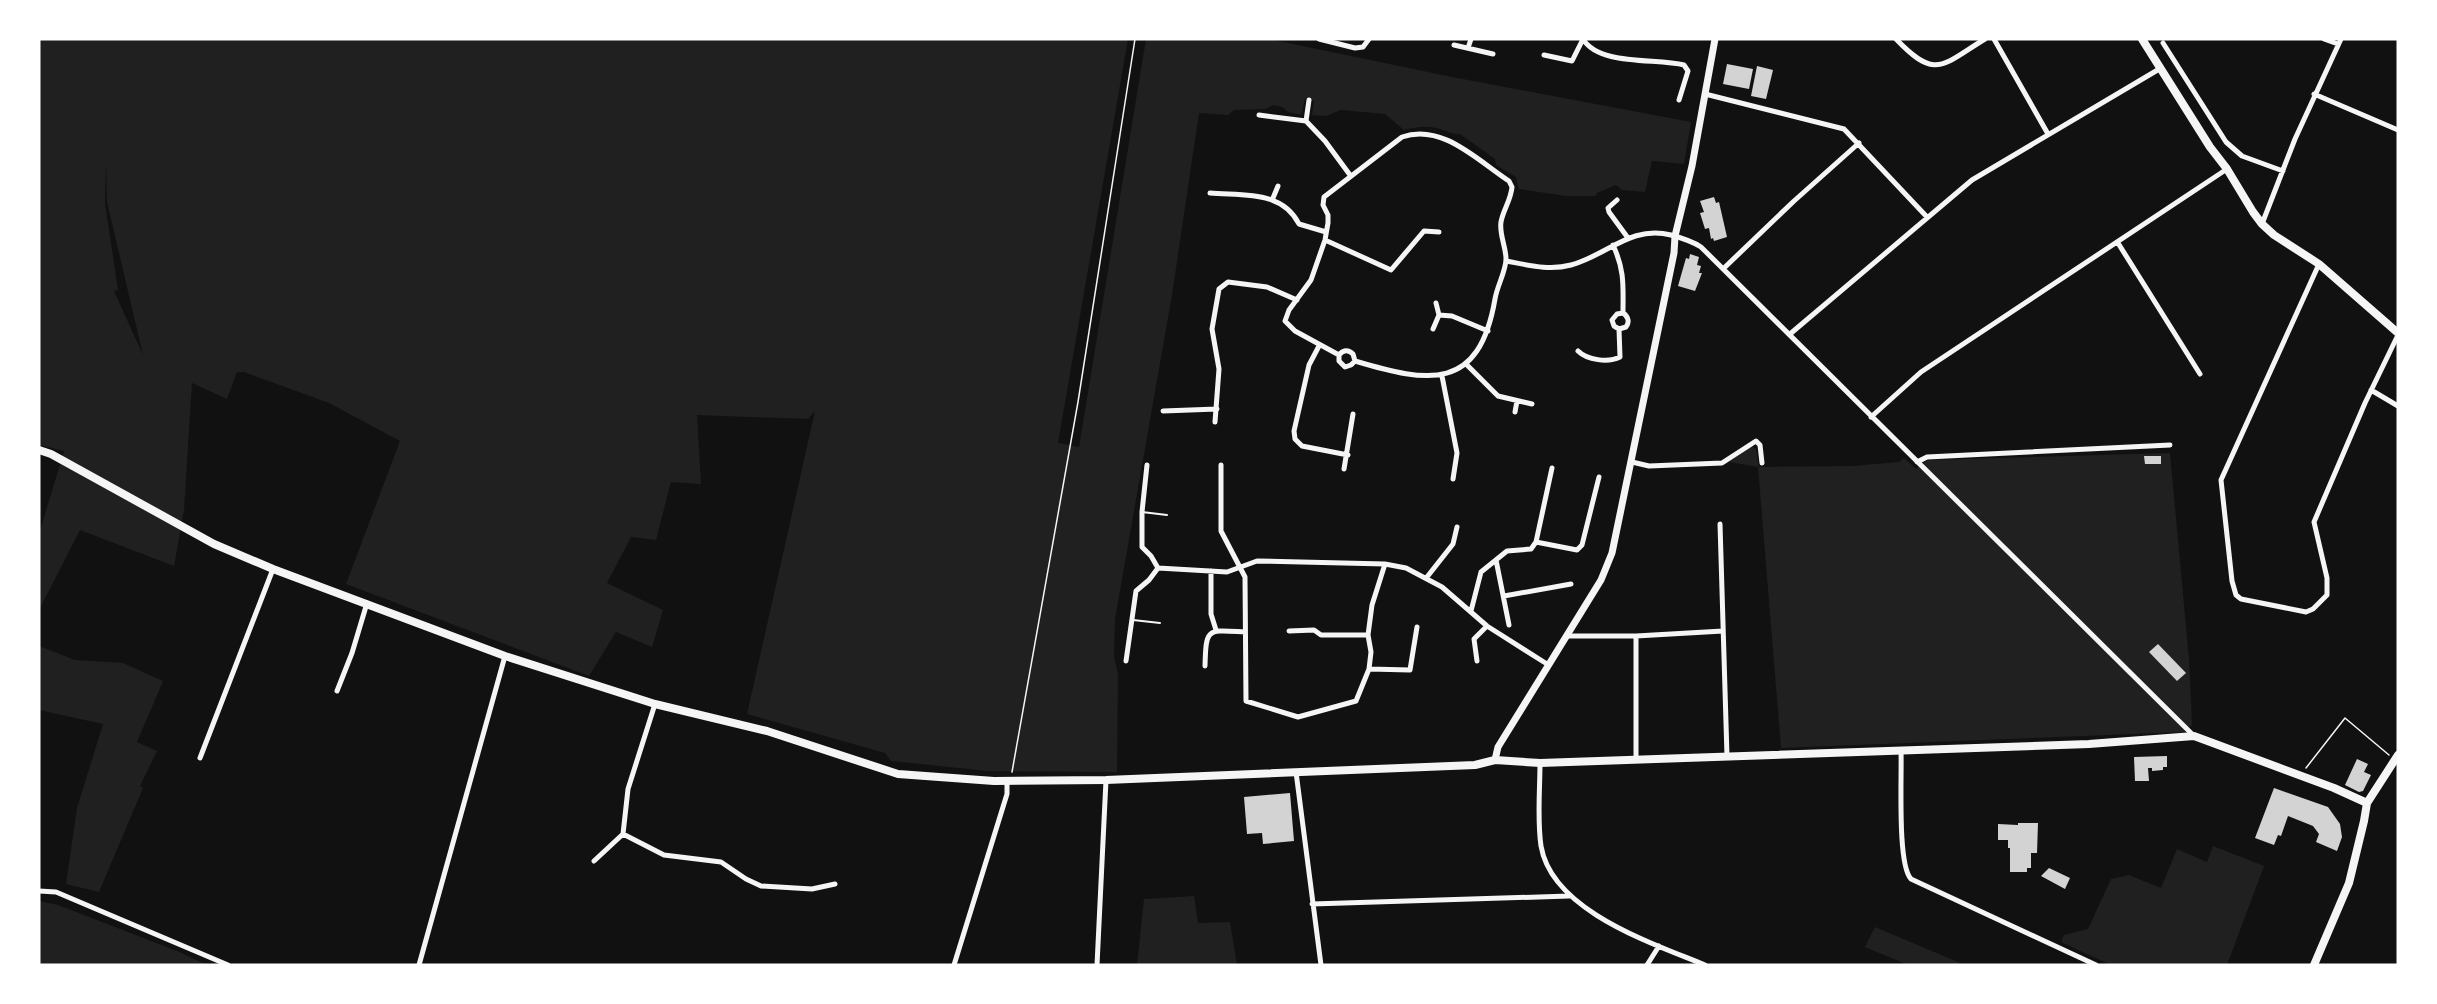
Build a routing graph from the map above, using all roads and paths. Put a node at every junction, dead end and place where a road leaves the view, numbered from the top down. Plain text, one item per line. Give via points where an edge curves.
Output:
1 (1135, 39) edge
2 (1318, 39) edge
3 (1369, 39) edge
4 (1471, 39) edge
5 (1715, 39) edge
6 (1896, 39) edge
7 (1985, 39) edge
8 (1994, 39) edge
9 (2142, 39) edge
10 (2324, 39) edge
11 (1583, 40) edge
12 (2339, 42) edge
13 (2163, 43) dead end
14 (1454, 45) dead end
15 (1468, 48) junction
16 (1493, 54) dead end
17 (1544, 55) dead end
18 (2161, 68) junction
19 (1706, 94) junction
20 (2314, 94) junction
21 (1309, 100) dead end
22 (1679, 100) dead end
23 (1259, 115) dead end
24 (1305, 121) junction
25 (2398, 130) edge
26 (2048, 134) junction
27 (1859, 143) junction
28 (2228, 169) junction
29 (2283, 171) junction
30 (1350, 175) junction
31 (1278, 186) dead end
32 (1210, 193) dead end
33 (1274, 198) junction
34 (1617, 200) dead end
35 (1927, 217) junction
36 (2262, 224) junction
37 (1326, 232) junction
38 (1439, 232) dead end
39 (1675, 236) junction
40 (1628, 238) junction
41 (1325, 240) junction
42 (2118, 243) junction
43 (1613, 245) junction
44 (1506, 261) junction
45 (2319, 264) junction
46 (1723, 268) junction
47 (1297, 300) junction
48 (1436, 303) dead end
49 (1623, 313) junction
50 (1439, 315) junction
51 (1433, 329) dead end
52 (1619, 329) junction
53 (1488, 331) junction
54 (1790, 334) junction
55 (2398, 334) edge
56 (1319, 346) junction
57 (1578, 351) dead end
58 (1339, 355) junction
59 (1355, 361) junction
60 (1466, 364) junction
61 (2200, 374) dead end
62 (1442, 376) junction
63 (2371, 390) junction
64 (1517, 401) junction
65 (1532, 404) dead end
66 (2398, 406) edge
67 (1217, 409) junction
68 (1163, 411) dead end
69 (1515, 412) dead end
70 (1353, 414) dead end
71 (1871, 417) junction
72 (1215, 423) dead end
73 (1760, 434) dead end
74 (1756, 441) junction
75 (2170, 445) dead end
76 (39, 450) edge
77 (1348, 455) junction
78 (1632, 462) junction
79 (1917, 462) junction
80 (1762, 463) dead end
81 (1147, 465) dead end
82 (1221, 465) dead end
83 (1552, 468) dead end
84 (1344, 469) dead end
85 (1599, 477) dead end
86 (1453, 479) dead end
87 (1142, 512) junction
88 (1167, 515) dead end
89 (1720, 524) dead end
90 (1456, 527) dead end
91 (1536, 542) junction
92 (1496, 561) junction
93 (1385, 564) junction
94 (1158, 568) junction
95 (1241, 568) junction
96 (273, 569) junction
97 (1211, 571) junction
98 (1427, 577) junction
99 (1571, 584) dead end
100 (1504, 596) junction
101 (367, 603) junction
102 (1472, 611) junction
103 (1133, 620) junction
104 (1160, 623) dead end
105 (1509, 625) dead end
106 (1487, 626) junction
107 (1417, 627) dead end
108 (1216, 630) junction
109 (1289, 631) dead end
110 (1723, 631) junction
111 (1245, 632) junction
112 (1368, 635) junction
113 (1566, 636) junction
114 (1636, 636) junction
115 (505, 656) junction
116 (1477, 661) dead end
117 (1126, 662) dead end
118 (1548, 664) junction
119 (1205, 666) dead end
120 (1369, 669) junction
121 (337, 691) dead end
122 (655, 704) junction
123 (2194, 736) junction
124 (1901, 752) junction
125 (1727, 756) junction
126 (2396, 757) edge
127 (200, 758) dead end
128 (1636, 759) junction
129 (1495, 760) junction
130 (1540, 763) junction
131 (1296, 771) junction
132 (2300, 776) junction
133 (1106, 780) junction
134 (1007, 781) junction
135 (2367, 803) junction
136 (623, 834) junction
137 (594, 861) dead end
138 (835, 884) dead end
139 (39, 891) edge
140 (1569, 896) junction
141 (1312, 903) junction
142 (1659, 946) junction
143 (228, 965) edge
144 (419, 965) edge
145 (954, 965) edge
146 (1097, 965) edge
147 (1321, 965) edge
148 (1647, 965) edge
149 (1705, 965) edge
150 (2096, 965) edge
151 (2314, 965) edge

1 - 134 path via 1076,414 1014,767
2 - 3 street via 1355,48 1363,47
4 - 15 street
5 - 19 street
6 - 7 street via 1923,64 1934,66
8 - 26 street
9 - 18 main road
10 - 12 street
11 - 17 street via 1572,61
11 - 22 street via 1597,51 1618,58 1684,65 1688,71
12 - 20 street
13 - 29 street via 2226,142 2242,156
14 - 15 street
15 - 16 street
18 - 26 street
18 - 28 main road
19 - 27 street via 1832,125 1844,129
19 - 39 street
20 - 25 street
20 - 29 street
21 - 24 street
23 - 24 street
24 - 30 street
26 - 35 street via 1972,180
27 - 35 street
27 - 46 street
28 - 36 main road
28 - 42 street
29 - 36 street
30 - 37 street via 1324,196
30 - 44 street via 1402,137 1415,133 1445,138 1509,181 1512,188 1500,224
31 - 33 street
32 - 33 street
33 - 37 street via 1294,213 1299,224
34 - 40 street via 1611,203 1609,212
35 - 54 street
36 - 45 main road
37 - 41 street
38 - 41 street via 1424,231 1391,270
39 - 40 street via 1649,232
39 - 46 street via 1701,247
39 - 78 street
40 - 43 street
41 - 47 street via 1311,280
42 - 61 street
42 - 71 street via 1920,372
43 - 44 street via 1572,264 1549,268
43 - 49 street via 1624,281
44 - 53 street
45 - 55 main road
45 - 63 street via 2221,480 2233,590 2241,598 2306,612 2327,595 2314,522
46 - 54 street
47 - 56 street via 1285,321
47 - 67 street via 1267,287 1228,282 1219,289 1212,329 1219,369
48 - 50 street
49 - 52 street via 1628,322
49 - 52 street via 1612,320
50 - 51 street
50 - 53 street via 1452,316
52 - 57 street via 1620,357 1584,357
53 - 60 street
54 - 71 street
55 - 63 street
56 - 58 street
56 - 77 street via 1310,365 1295,439 1302,446
58 - 59 street via 1348,351
58 - 59 street via 1345,367
59 - 62 street via 1392,371
60 - 62 street
60 - 64 street via 1492,392
62 - 86 street via 1456,453
63 - 66 street
64 - 65 street
64 - 69 street
67 - 68 street
67 - 72 street
70 - 77 street
71 - 79 street
73 - 74 street
74 - 78 street via 1722,463 1649,466
74 - 80 street
75 - 79 street via 1927,457
76 - 96 main road via 214,544
77 - 84 street
78 - 113 street via 1607,568
79 - 123 street
81 - 87 street
82 - 95 street via 1221,531
83 - 91 street
85 - 91 street via 1582,545 1577,550
87 - 88 lane
87 - 94 street via 1142,548
89 - 110 street
90 - 98 street via 1453,544
91 - 92 street via 1531,549 1507,551
92 - 100 street
92 - 102 street via 1481,572
93 - 95 street via 1257,561
93 - 98 street
93 - 112 street via 1372,605
94 - 97 street
94 - 103 street via 1136,591
95 - 97 street
95 - 111 street via 1245,576
96 - 101 main road
96 - 127 street
97 - 108 street via 1211,614
98 - 102 street
99 - 100 street
100 - 105 street
101 - 115 main road
101 - 121 street
102 - 106 street
103 - 104 lane
103 - 117 street
106 - 116 street via 1474,639
106 - 118 street
107 - 120 street via 1410,670
108 - 111 street
108 - 119 street via 1206,641
109 - 112 street
110 - 114 street
110 - 125 street
111 - 120 street via 1246,701 1298,717 1356,701
112 - 120 street
113 - 114 street
113 - 118 street
114 - 128 street
115 - 122 main road
115 - 144 street
118 - 129 street via 1498,747
122 - 134 main road via 767,730 898,774
122 - 136 street via 628,789
123 - 124 main road
123 - 132 main road
124 - 125 main road
124 - 150 street via 1906,874
125 - 128 main road
126 - 132 path via 2345,718
126 - 135 main road
128 - 130 main road
129 - 130 main road
129 - 131 main road via 1475,765
130 - 140 street via 1541,845
131 - 133 main road
131 - 141 street
132 - 135 main road
133 - 134 main road
133 - 146 street
134 - 145 street via 1007,794
135 - 151 main road via 2349,883
136 - 137 street
136 - 138 street via 664,855 721,862 761,886 812,889
139 - 143 street via 56,892
140 - 141 street
140 - 142 street via 1624,930
141 - 147 street
142 - 148 street
142 - 149 street

